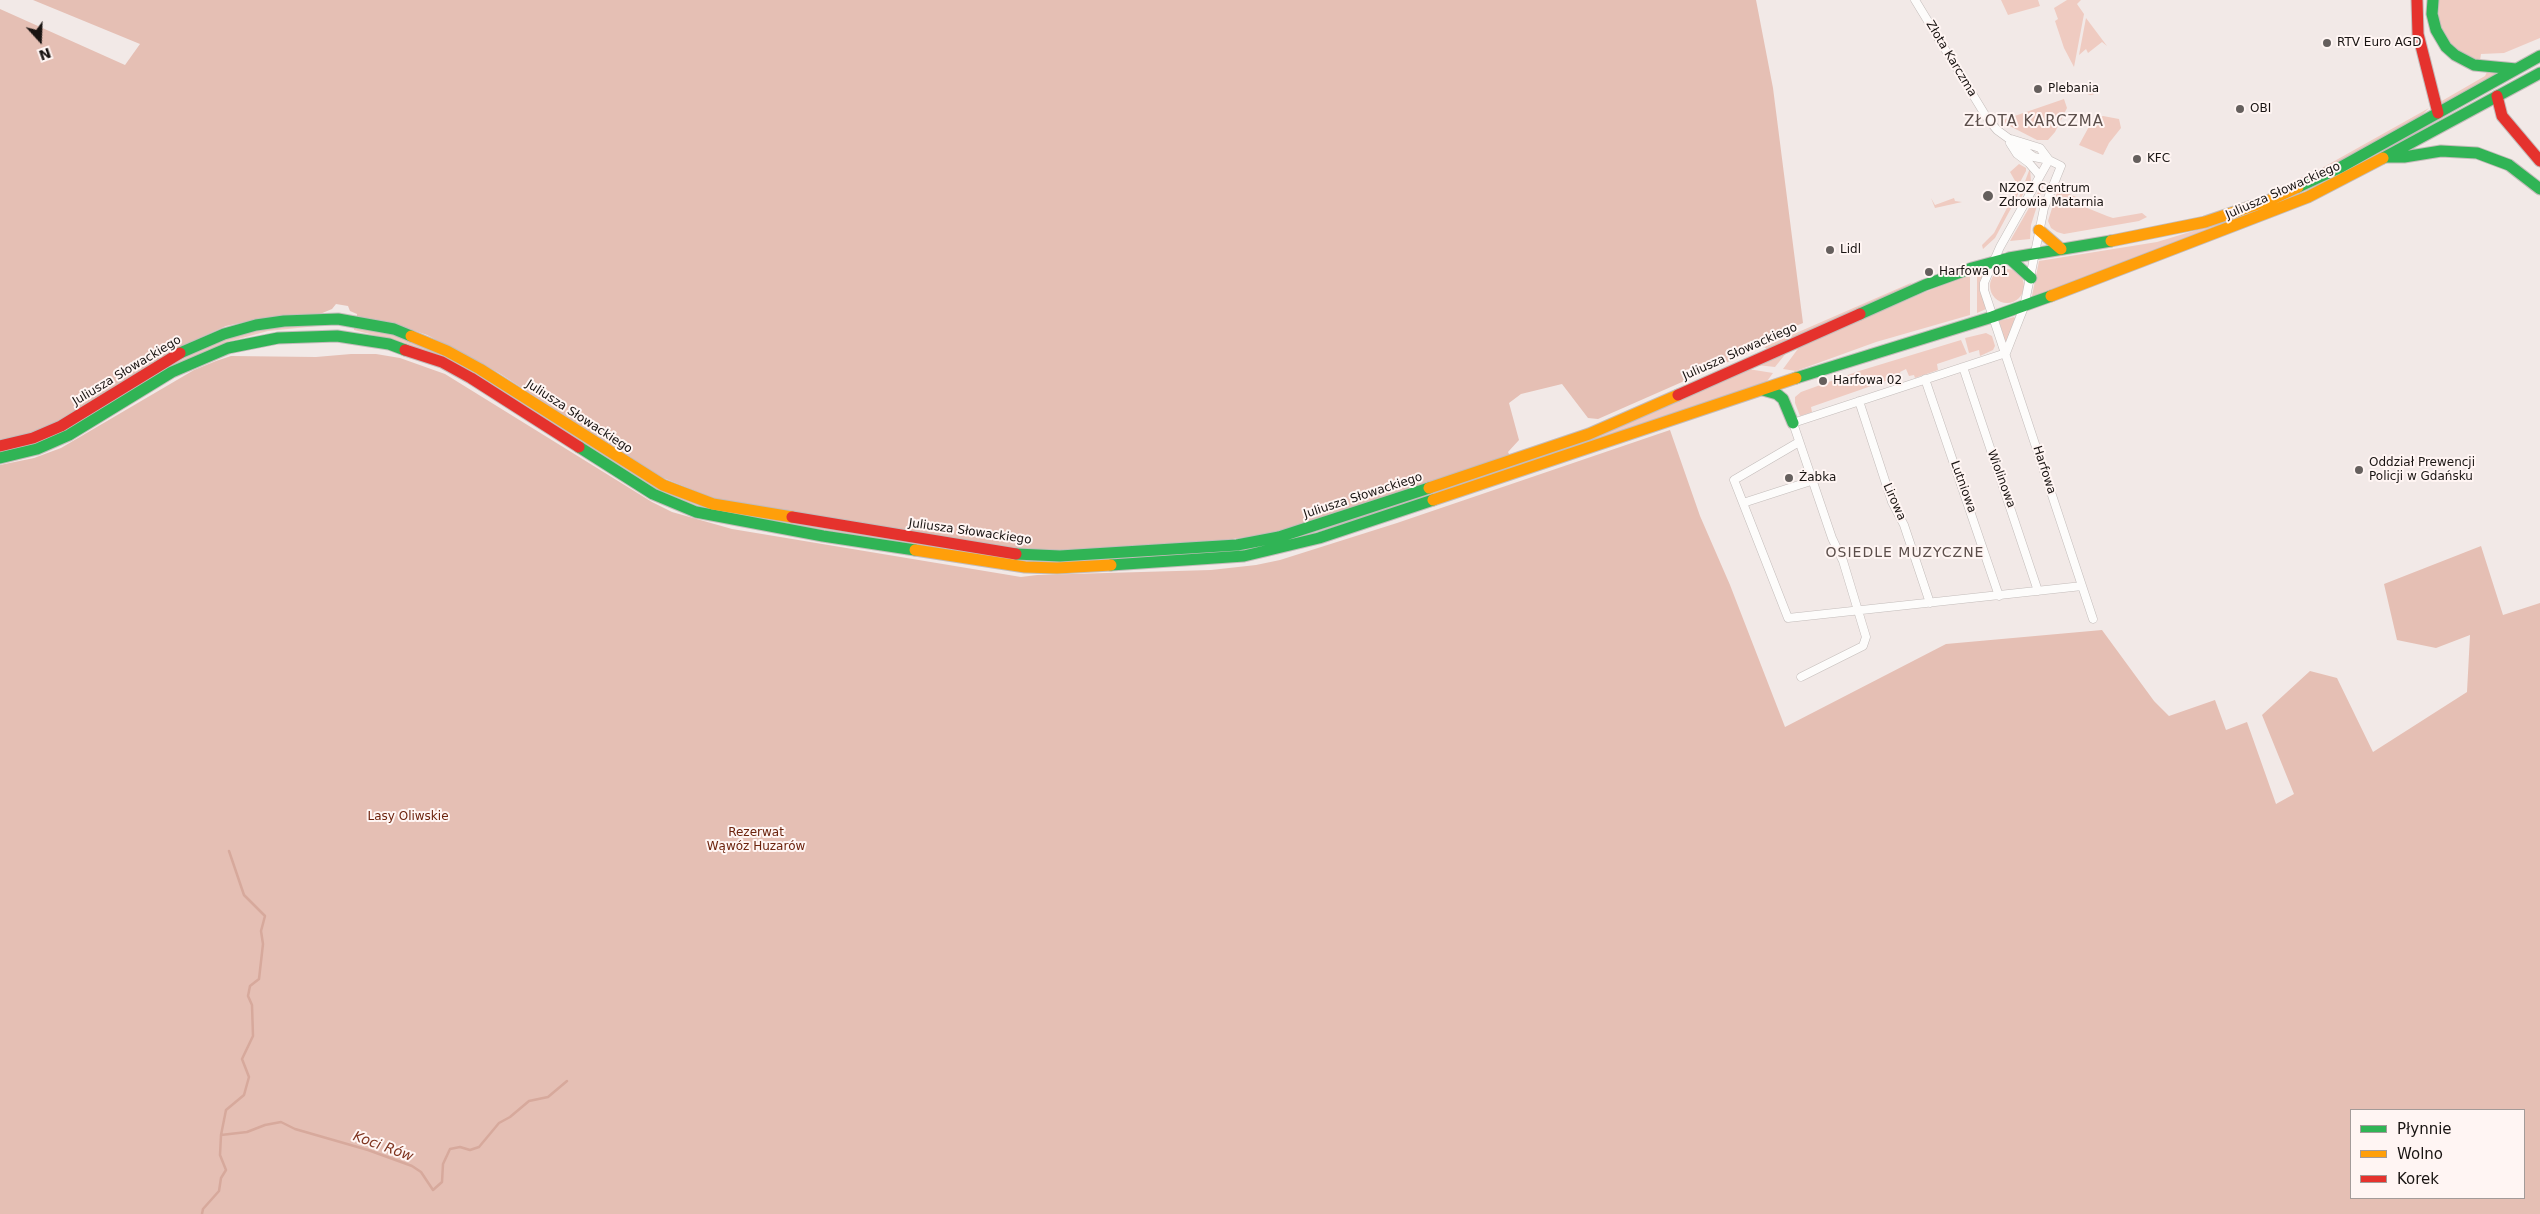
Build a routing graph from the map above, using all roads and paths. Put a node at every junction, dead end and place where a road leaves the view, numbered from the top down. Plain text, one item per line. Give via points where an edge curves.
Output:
1 (1915, 0) edge
2 (2417, 0) edge
3 (2433, 0) edge
4 (2540, 56) edge
5 (2516, 69) junction
6 (2540, 73) edge
7 (2497, 96) junction
8 (2438, 113) junction
9 (2007, 138) junction
10 (2386, 157) junction
11 (2049, 160) junction
12 (2540, 161) edge
13 (2040, 176) junction
14 (2540, 189) edge
15 (2039, 230) junction
16 (2061, 249) junction
17 (2034, 253) junction
18 (2009, 258) junction
19 (1994, 261) junction
20 (2031, 278) junction
21 (2024, 307) junction
22 (1992, 318) junction
23 (2006, 353) junction
24 (1963, 367) junction
25 (1925, 379) junction
26 (1762, 390) junction
27 (1859, 401) junction
28 (1793, 423) junction
29 (1799, 442) junction
30 (0, 446) edge
31 (0, 458) edge
32 (1811, 480) junction
33 (1743, 503) junction
34 (2082, 586) junction
35 (2038, 591) junction
36 (1999, 596) junction
37 (1930, 604) junction
38 (1859, 611) junction
39 (2093, 619) dead end
40 (1801, 677) dead end

1 - 9 street, Złota Karczma via 1987,118
2 - 8 main road via 2418,34
3 - 5 main road via 2436,30 2455,55 2474,65
4 - 5 main road, Juliusza Słowackiego
5 - 8 main road, Juliusza Słowackiego
6 - 7 main road, Juliusza Słowackiego
7 - 10 main road, Juliusza Słowackiego
7 - 12 main road via 2502,116
8 - 16 main road, Juliusza Słowackiego via 2310,183 2238,212 2142,236
9 - 11 street, Złota Karczma via 2040,148
9 - 13 street, Złota Karczma via 2017,154
10 - 14 main road via 2404,158 2441,151 2477,154 2509,165
10 - 21 main road, Juliusza Słowackiego via 2259,218
11 - 13 street
11 - 15 street, Złota Karczma via 2060,166
13 - 19 street
15 - 16 main road
15 - 17 street, Złota Karczma
16 - 17 main road, Juliusza Słowackiego
17 - 18 main road, Juliusza Słowackiego
17 - 20 street, Złota Karczma
18 - 19 main road
18 - 20 main road
19 - 22 street via 1984,282
19 - 30 main road, Juliusza Słowackiego via 1933,282 1589,434 1279,537 1216,547 1025,555 742,510 688,496 640,472 447,351 394,329 338,319 284,321 224,334 181,353 54,430
20 - 21 street
21 - 22 main road
21 - 23 street
22 - 23 street, Harfowa
22 - 26 main road, Juliusza Słowackiego via 1862,356
23 - 24 street
23 - 34 street, Harfowa
24 - 25 street
24 - 35 street, Wiolinowa
25 - 27 street
25 - 36 street, Lutniowa
26 - 28 main road via 1783,399
26 - 31 main road, Juliusza Słowackiego via 1278,550 1244,556 1066,567 1025,567 866,543 724,518 674,504 442,362 389,344 337,336 278,338 228,348 172,372 69,435 37,449
27 - 28 street
27 - 37 street, Lirowa
28 - 29 street
29 - 32 street
29 - 33 street via 1734,480
32 - 33 street
32 - 38 street
33 - 38 street via 1788,618
34 - 35 street
34 - 39 street, Harfowa
35 - 36 street
36 - 37 street
37 - 38 street
38 - 40 street via 1866,637 1863,646

